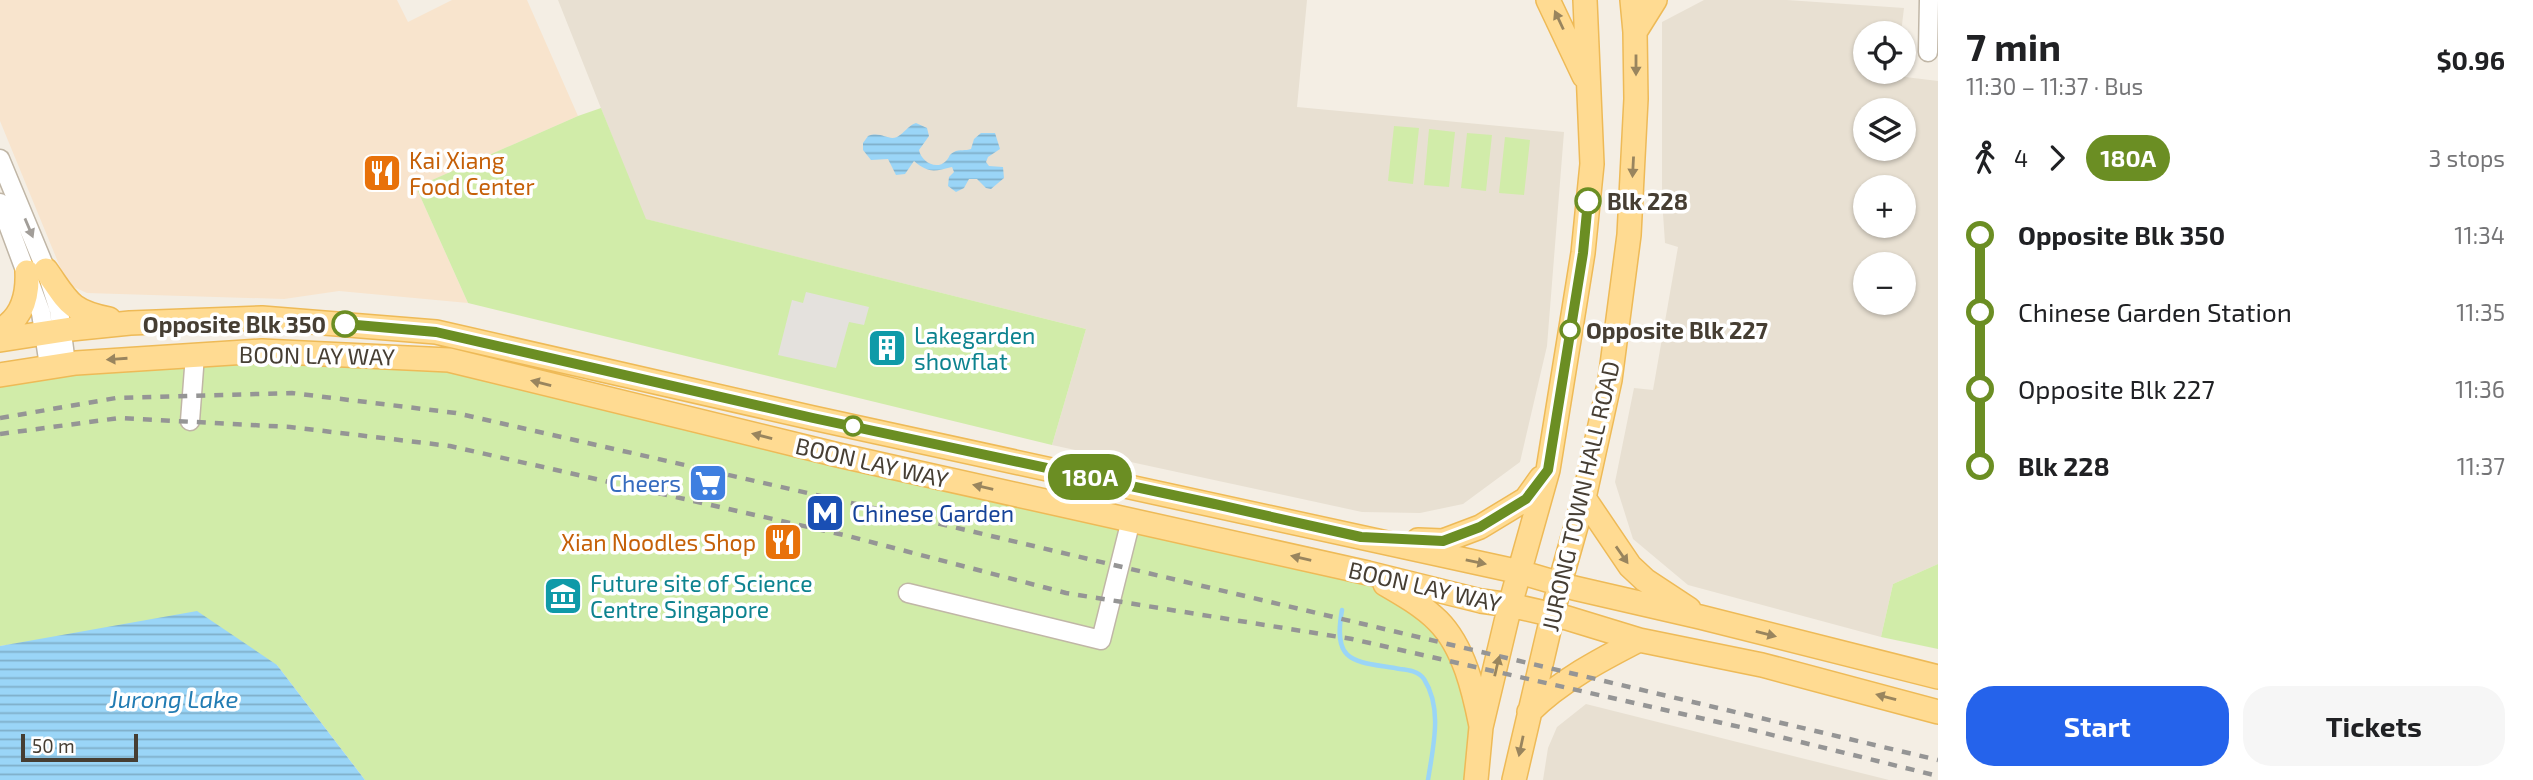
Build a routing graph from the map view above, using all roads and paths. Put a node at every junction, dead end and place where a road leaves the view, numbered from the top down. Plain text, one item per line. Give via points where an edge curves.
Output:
1 (1548, 0) edge
2 (1585, 0) edge
3 (1632, 0) edge
4 (1655, 0) edge
5 (1929, 0) edge
6 (1933, 22) edge
7 (1636, 32) junction
8 (1928, 52) dead end
9 (1589, 85) junction
10 (0, 159) edge
11 (0, 203) edge
12 (37, 271) junction
13 (130, 323) junction
14 (0, 330) edge
15 (53, 331) junction
16 (0, 340) edge
17 (195, 355) junction
18 (58, 365) junction
19 (0, 375) edge
20 (190, 421) dead end
21 (1548, 470) junction
22 (1584, 498) junction
23 (1131, 520) junction
24 (1361, 537) junction
25 (1520, 572) junction
26 (1368, 573) junction
27 (1560, 583) junction
28 (908, 593) dead end
29 (1510, 605) junction
30 (1553, 615) junction
31 (1700, 617) junction
32 (1639, 640) junction
33 (1938, 677) edge
34 (1529, 712) junction
35 (1938, 712) edge
36 (1481, 727) junction
37 (1476, 780) edge
38 (1514, 780) edge

9 -> 1 main road
2 - 9 main road, JURONG TOWN HALL ROAD
3 - 7 main road, JURONG TOWN HALL ROAD
4 - 7 main road
5 - 6 street
6 - 8 street
7 -> 22 main road, JURONG TOWN HALL ROAD via 1629,234 1610,380
9 - 21 main road, JURONG TOWN HALL ROAD via 1592,164 1583,253
10 -> 12 street
11 - 12 street
12 - 13 main road via 85,314
12 - 14 main road via 15,319
12 - 15 street
13 - 15 main road, BOON LAY WAY
13 - 24 main road, BOON LAY WAY via 262,318 436,332
15 - 16 main road, BOON LAY WAY
15 - 18 street
17 -> 18 main road, BOON LAY WAY
17 - 20 street
23 -> 17 main road, BOON LAY WAY via 838,455 449,360 262,351
18 - 19 main road, BOON LAY WAY
21 - 24 main road via 1526,499 1480,527 1443,541
21 - 25 main road, JURONG TOWN HALL ROAD
22 - 27 main road, JURONG TOWN HALL ROAD
22 -> 31 main road via 1630,566
26 -> 23 main road, BOON LAY WAY
23 - 28 street via 1101,640
24 -> 25 main road, BOON LAY WAY
25 - 27 main road, BOON LAY WAY
25 - 29 main road, JURONG TOWN HALL ROAD
26 - 29 main road, BOON LAY WAY
26 - 36 main road via 1441,623 1463,662
27 - 30 main road, JURONG TOWN HALL ROAD
27 - 31 main road, BOON LAY WAY
29 - 30 main road, BOON LAY WAY
36 -> 29 main road, JURONG TOWN HALL ROAD
30 - 32 main road, BOON LAY WAY
30 - 34 main road, JURONG TOWN HALL ROAD
31 -> 33 main road, BOON LAY WAY
32 - 34 main road via 1549,692
35 -> 32 main road, BOON LAY WAY via 1762,665
34 -> 38 main road, JURONG TOWN HALL ROAD
36 - 37 main road, JURONG TOWN HALL ROAD

